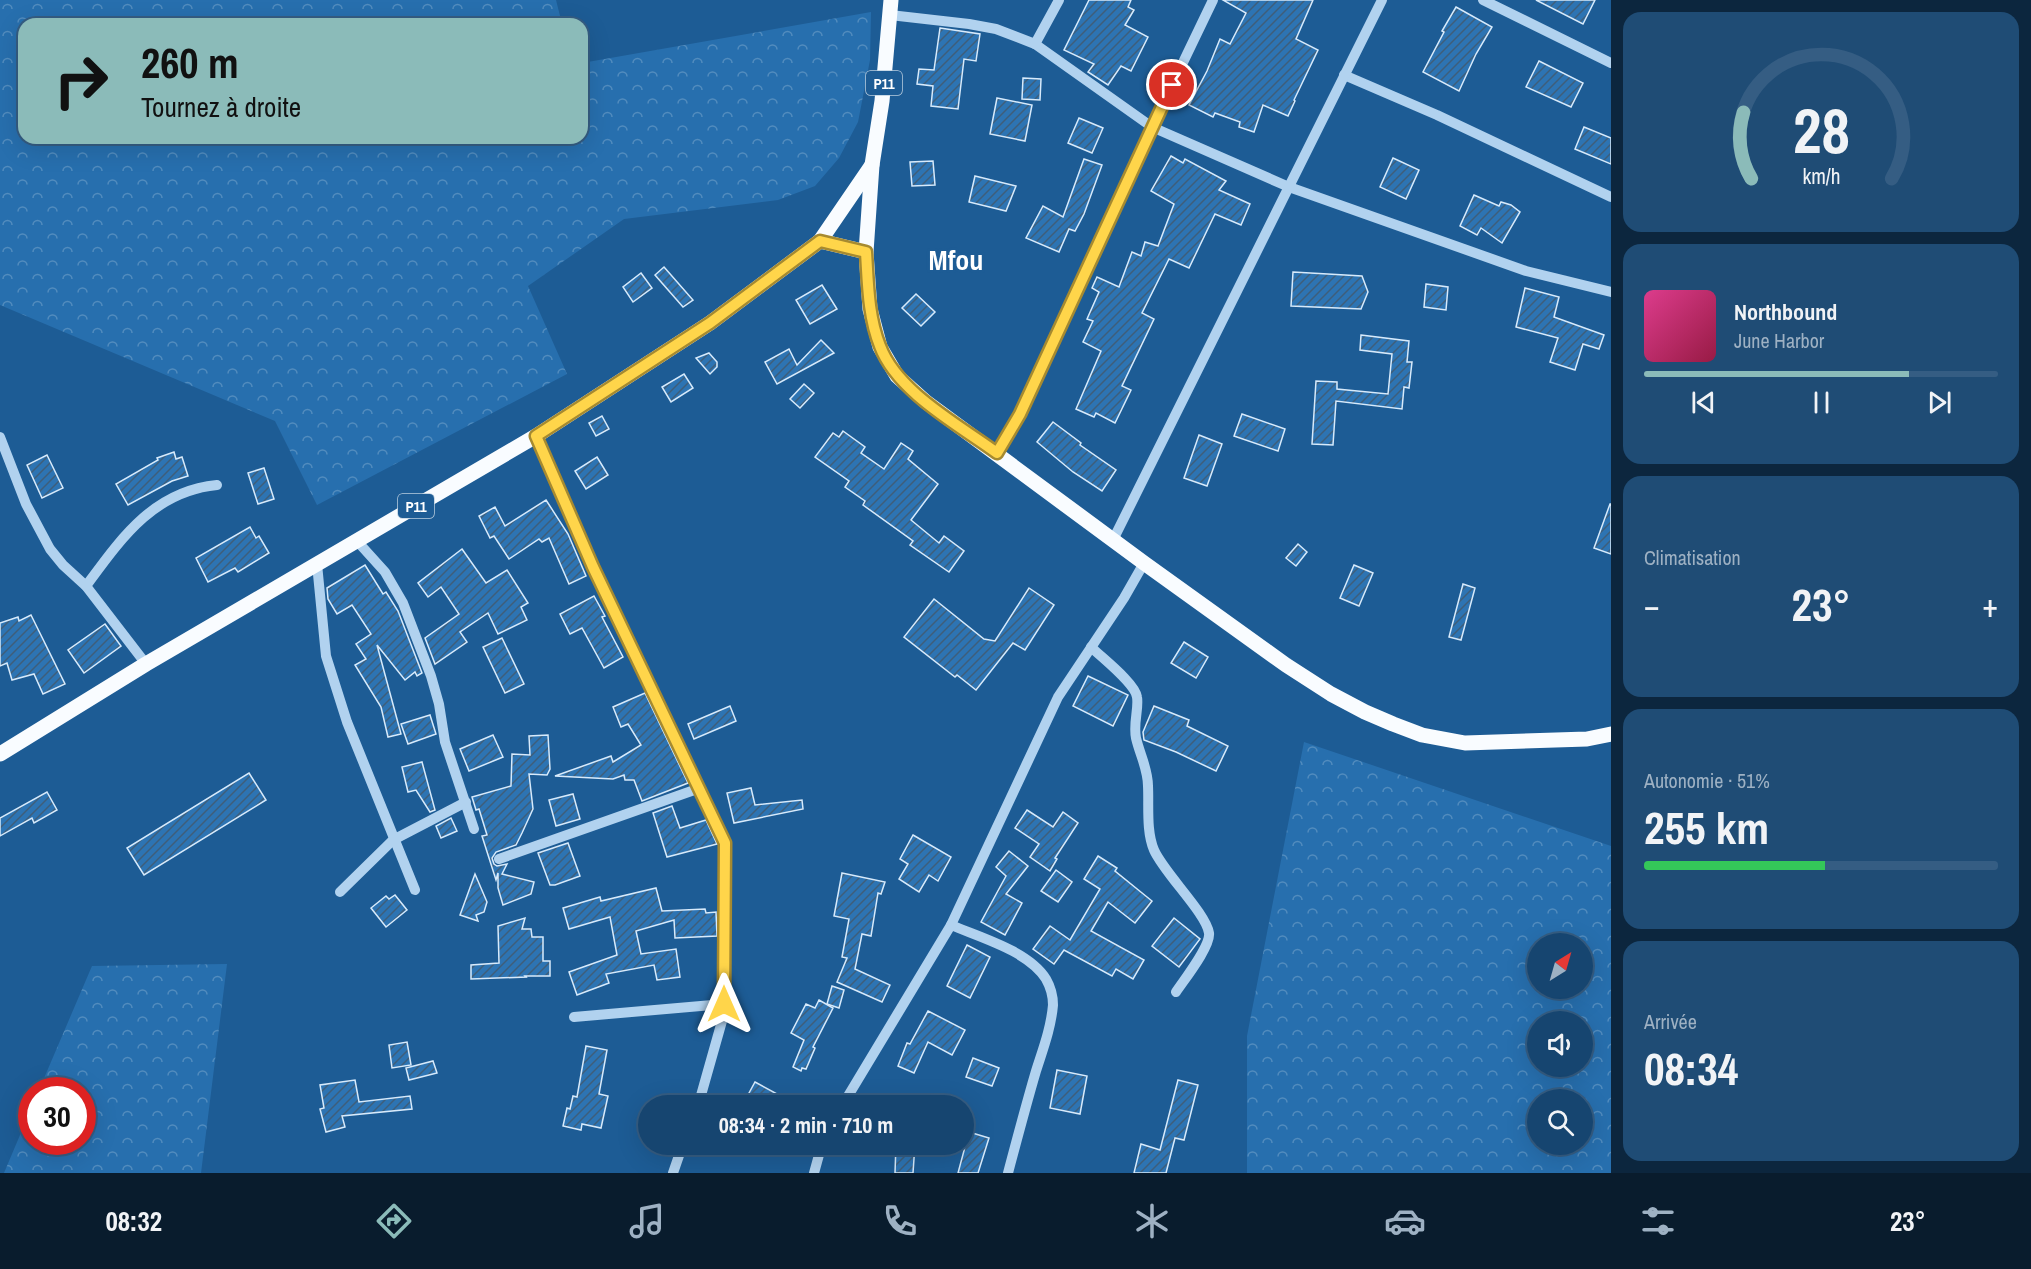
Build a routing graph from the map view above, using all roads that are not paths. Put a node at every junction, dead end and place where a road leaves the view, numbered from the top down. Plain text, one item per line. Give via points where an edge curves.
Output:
1 (1059, 0) edge
2 (1213, 0) edge
3 (1382, 0) edge
4 (1483, 0) edge
5 (890, 8) edge
6 (1035, 45) junction
7 (1611, 63) edge
8 (1344, 75) junction
9 (1152, 127) junction
10 (872, 165) junction
11 (1289, 187) junction
12 (1611, 197) edge
13 (820, 241) junction
14 (866, 252) junction
15 (1611, 292) edge
16 (536, 436) junction
17 (0, 437) edge
18 (997, 453) junction
19 (217, 485) dead end
20 (1113, 540) junction
21 (357, 541) junction
22 (1144, 563) junction
23 (316, 564) junction
24 (86, 586) junction
25 (1091, 647) junction
26 (146, 664) junction
27 (1611, 734) edge
28 (0, 754) edge
29 (700, 788) junction
30 (465, 802) junction
31 (474, 829) dead end
32 (393, 840) junction
33 (499, 859) dead end
34 (415, 890) dead end
35 (340, 892) dead end
36 (951, 926) junction
37 (1176, 992) dead end
38 (724, 1004) junction
39 (574, 1017) dead end
40 (701, 1095) edge
41 (849, 1095) edge
42 (679, 1155) edge
43 (819, 1155) edge
44 (673, 1173) edge
45 (814, 1173) edge
46 (1008, 1173) edge

1 - 6 street
2 - 9 street
3 - 8 street
4 - 7 street
5 - 6 street via 996,29
5 - 10 main road, P11
6 - 9 street
8 - 11 street
8 - 12 street
9 - 11 street
9 - 18 street via 1020,414
10 - 13 main road, P11
10 - 14 main road
11 - 15 street via 1526,271
11 - 20 street
13 - 14 main road
13 - 16 main road, P11 via 710,323
14 - 18 main road via 870,309 880,347 897,376
16 - 21 main road, P11
16 - 29 street via 593,567
17 - 24 street via 39,531 63,565
18 - 20 main road
19 - 24 street via 184,493 137,522
20 - 22 main road
21 - 23 main road, P11
21 - 30 street via 385,572 403,603 431,676 445,742
22 - 25 street
22 - 27 main road via 1331,694 1422,735 1465,743 1587,739
23 - 26 main road, P11
23 - 32 street via 326,656
24 - 26 street
25 - 36 street via 1058,697
25 - 37 street via 1137,697 1134,720 1148,774 1154,849 1210,934 1208,944
26 - 28 main road, P11
29 - 33 street
29 - 38 street via 725,843
30 - 31 street
30 - 32 street
32 - 34 street
32 - 35 street
36 - 41 street
36 - 46 street via 1024,958 1046,978 1052,993 1047,1036
38 - 39 street
38 - 40 street
42 - 44 street
43 - 45 street

